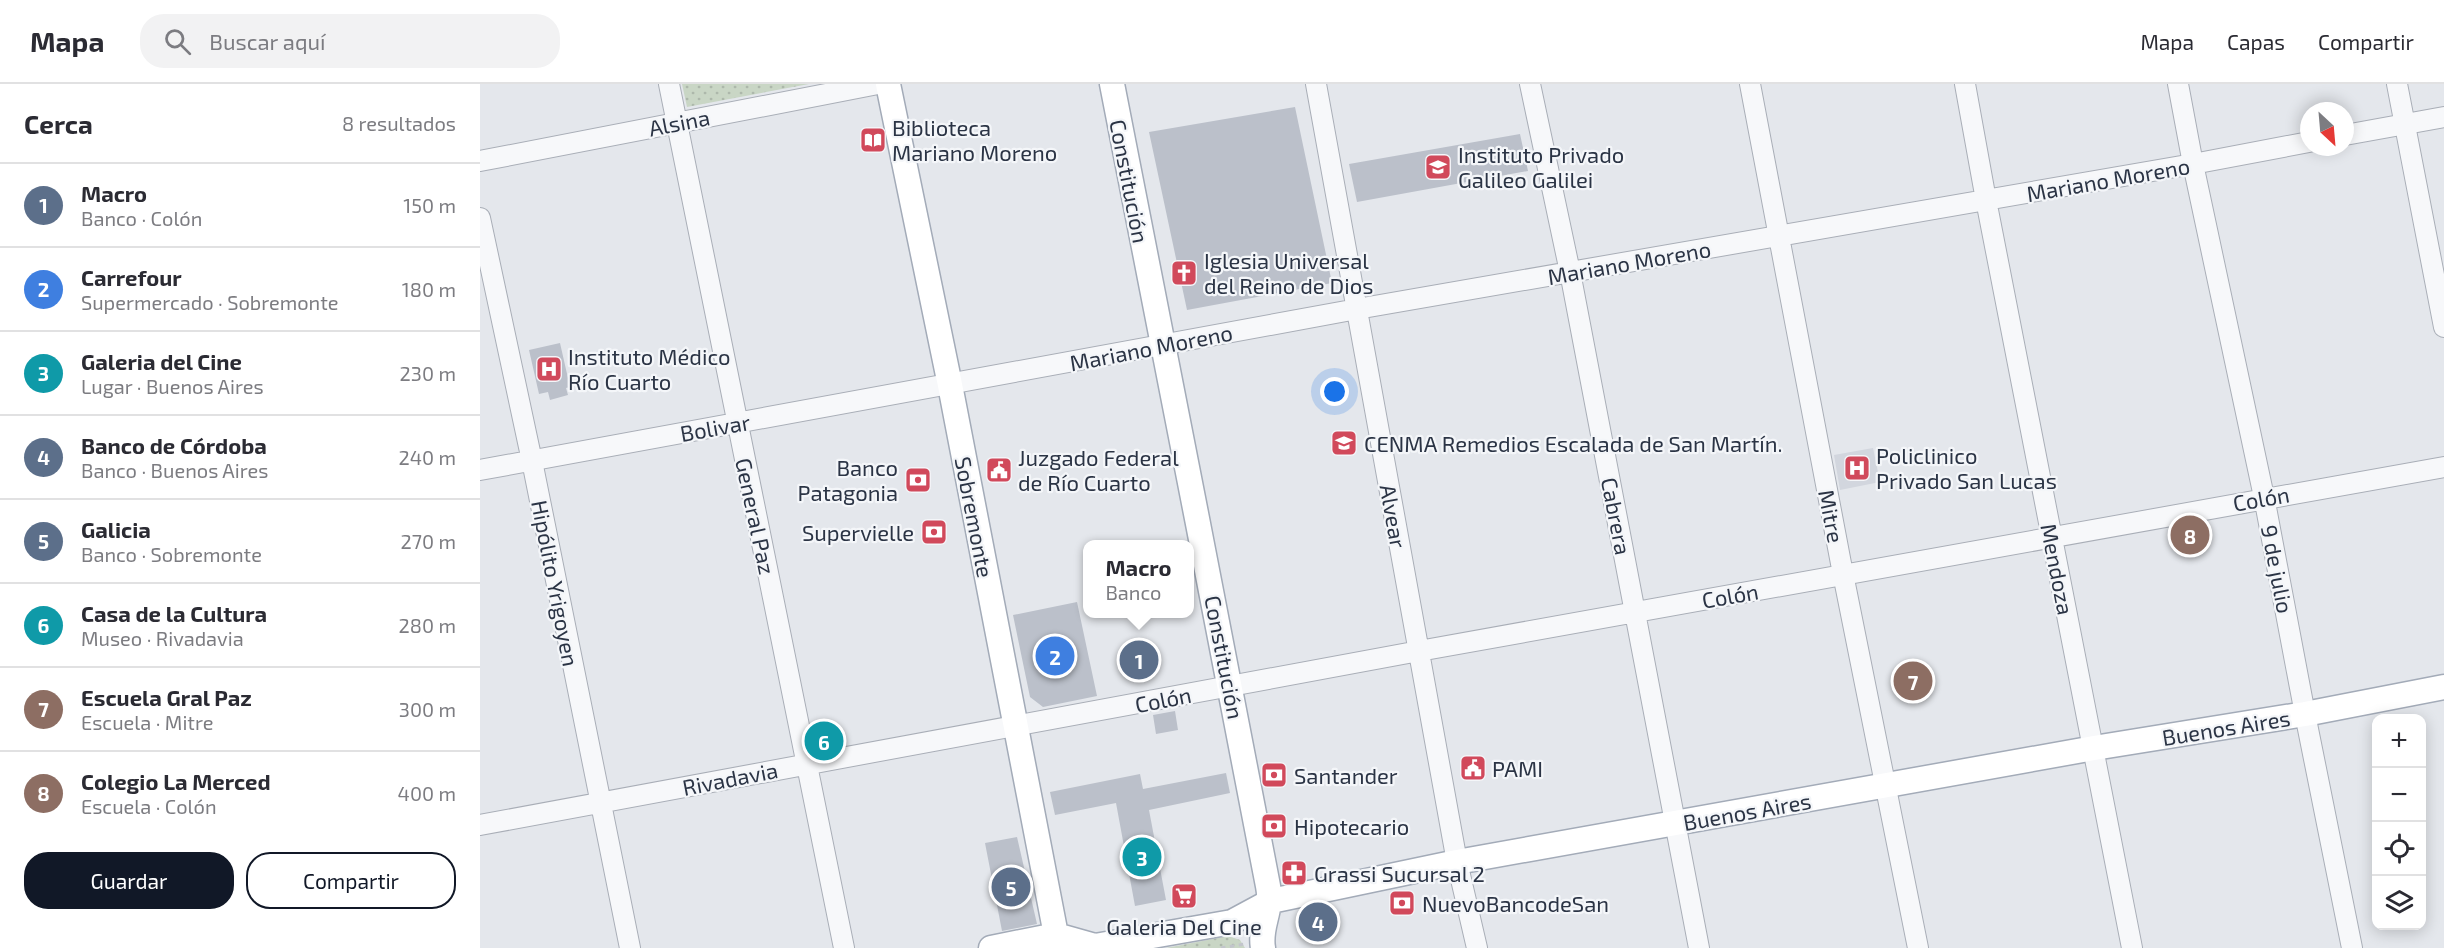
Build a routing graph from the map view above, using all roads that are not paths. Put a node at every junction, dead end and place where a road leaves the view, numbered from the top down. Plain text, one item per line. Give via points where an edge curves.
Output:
1 (669, 84) edge
2 (878, 84) edge
3 (888, 84) edge
4 (1112, 84) edge
5 (1316, 84) edge
6 (1530, 84) edge
7 (1750, 84) edge
8 (1965, 84) edge
9 (2178, 84) edge
10 (2397, 84) edge
11 (2444, 117) edge
12 (677, 122) junction
13 (2404, 124) junction
14 (2354, 133) edge
15 (2300, 144) edge
16 (480, 161) edge
17 (2193, 164) junction
18 (1986, 200) junction
19 (480, 218) edge
20 (1778, 236) junction
21 (1570, 272) junction
22 (1357, 309) junction
23 (2444, 327) edge
24 (1162, 345) junction
25 (950, 385) junction
26 (737, 423) junction
27 (532, 461) junction
28 (2444, 467) edge
29 (480, 470) edge
30 (2265, 497) junction
31 (2051, 537) junction
32 (1843, 574) junction
33 (1635, 612) junction
34 (1419, 651) junction
35 (1231, 686) junction
36 (2444, 687) edge
37 (2305, 714) junction
38 (1016, 726) junction
39 (2094, 748) junction
40 (808, 763) junction
41 (1886, 786) junction
42 (600, 803) junction
43 (1676, 823) junction
44 (480, 825) edge
45 (1457, 862) junction
46 (1271, 901) junction
47 (1060, 941) edge
48 (1263, 944) edge
49 (630, 948) edge
50 (844, 948) edge
51 (992, 948) edge
52 (1477, 948) edge
53 (1699, 948) edge
54 (1918, 948) edge
55 (2132, 948) edge
56 (2352, 948) edge

1 - 12 street, General Paz
2 - 12 street, Alsina
3 - 25 main road, Sobremonte
4 - 24 main road, Constitución
5 - 22 street, Alvear
6 - 21 street, Cabrera
7 - 20 street, Mitre
8 - 18 street, Mendoza
9 - 17 street, 9 de julio
10 - 13 street
11 - 13 street
12 - 16 street, Alsina
12 - 26 street, General Paz
13 - 14 street
13 - 23 street
15 - 17 street, Mariano Moreno
17 - 18 street, Mariano Moreno
17 - 30 street, 9 de julio
18 - 20 street, Mariano Moreno
18 - 31 street, Mendoza
19 - 27 street, Hipólito Yrigoyen
20 - 21 street, Mariano Moreno
20 - 32 street, Mitre
21 - 22 street, Mariano Moreno
21 - 33 street, Cabrera
22 - 24 street, Mariano Moreno
22 - 34 street, Alvear
24 - 25 street, Mariano Moreno
24 - 35 main road, Constitución
25 - 26 street, Bolivar
25 - 38 main road, Sobremonte
26 - 27 street, Bolivar
26 - 40 street, General Paz
27 - 29 street, Bolivar
27 - 42 street, Hipólito Yrigoyen
28 - 30 street, Colón
30 - 31 street, Colón
30 - 37 street, 9 de julio
31 - 32 street, Colón
31 - 39 street, Mendoza
32 - 33 street, Colón
32 - 41 street, Mitre
33 - 34 street, Colón
33 - 43 street, Cabrera
34 - 35 street, Colón
34 - 45 street, Alvear
35 - 38 street, Colón
35 - 46 main road, Constitución
36 - 37 main road, Buenos Aires
37 - 39 main road, Buenos Aires
37 - 56 street, 9 de julio
38 - 40 street, Rivadavia
38 - 47 main road, Sobremonte
39 - 41 main road, Buenos Aires
39 - 55 street, Mendoza
40 - 42 street, Rivadavia
40 - 50 street, General Paz
41 - 43 main road, Buenos Aires
41 - 54 street, Mitre
42 - 44 street, Rivadavia
42 - 49 street, Hipólito Yrigoyen
43 - 45 main road, Buenos Aires
43 - 53 street, Cabrera
45 - 46 main road, Buenos Aires
45 - 52 street, Alvear
46 - 47 main road, Buenos Aires via 1232,922 1095,946
46 - 48 main road, Constitución
47 - 51 main road

